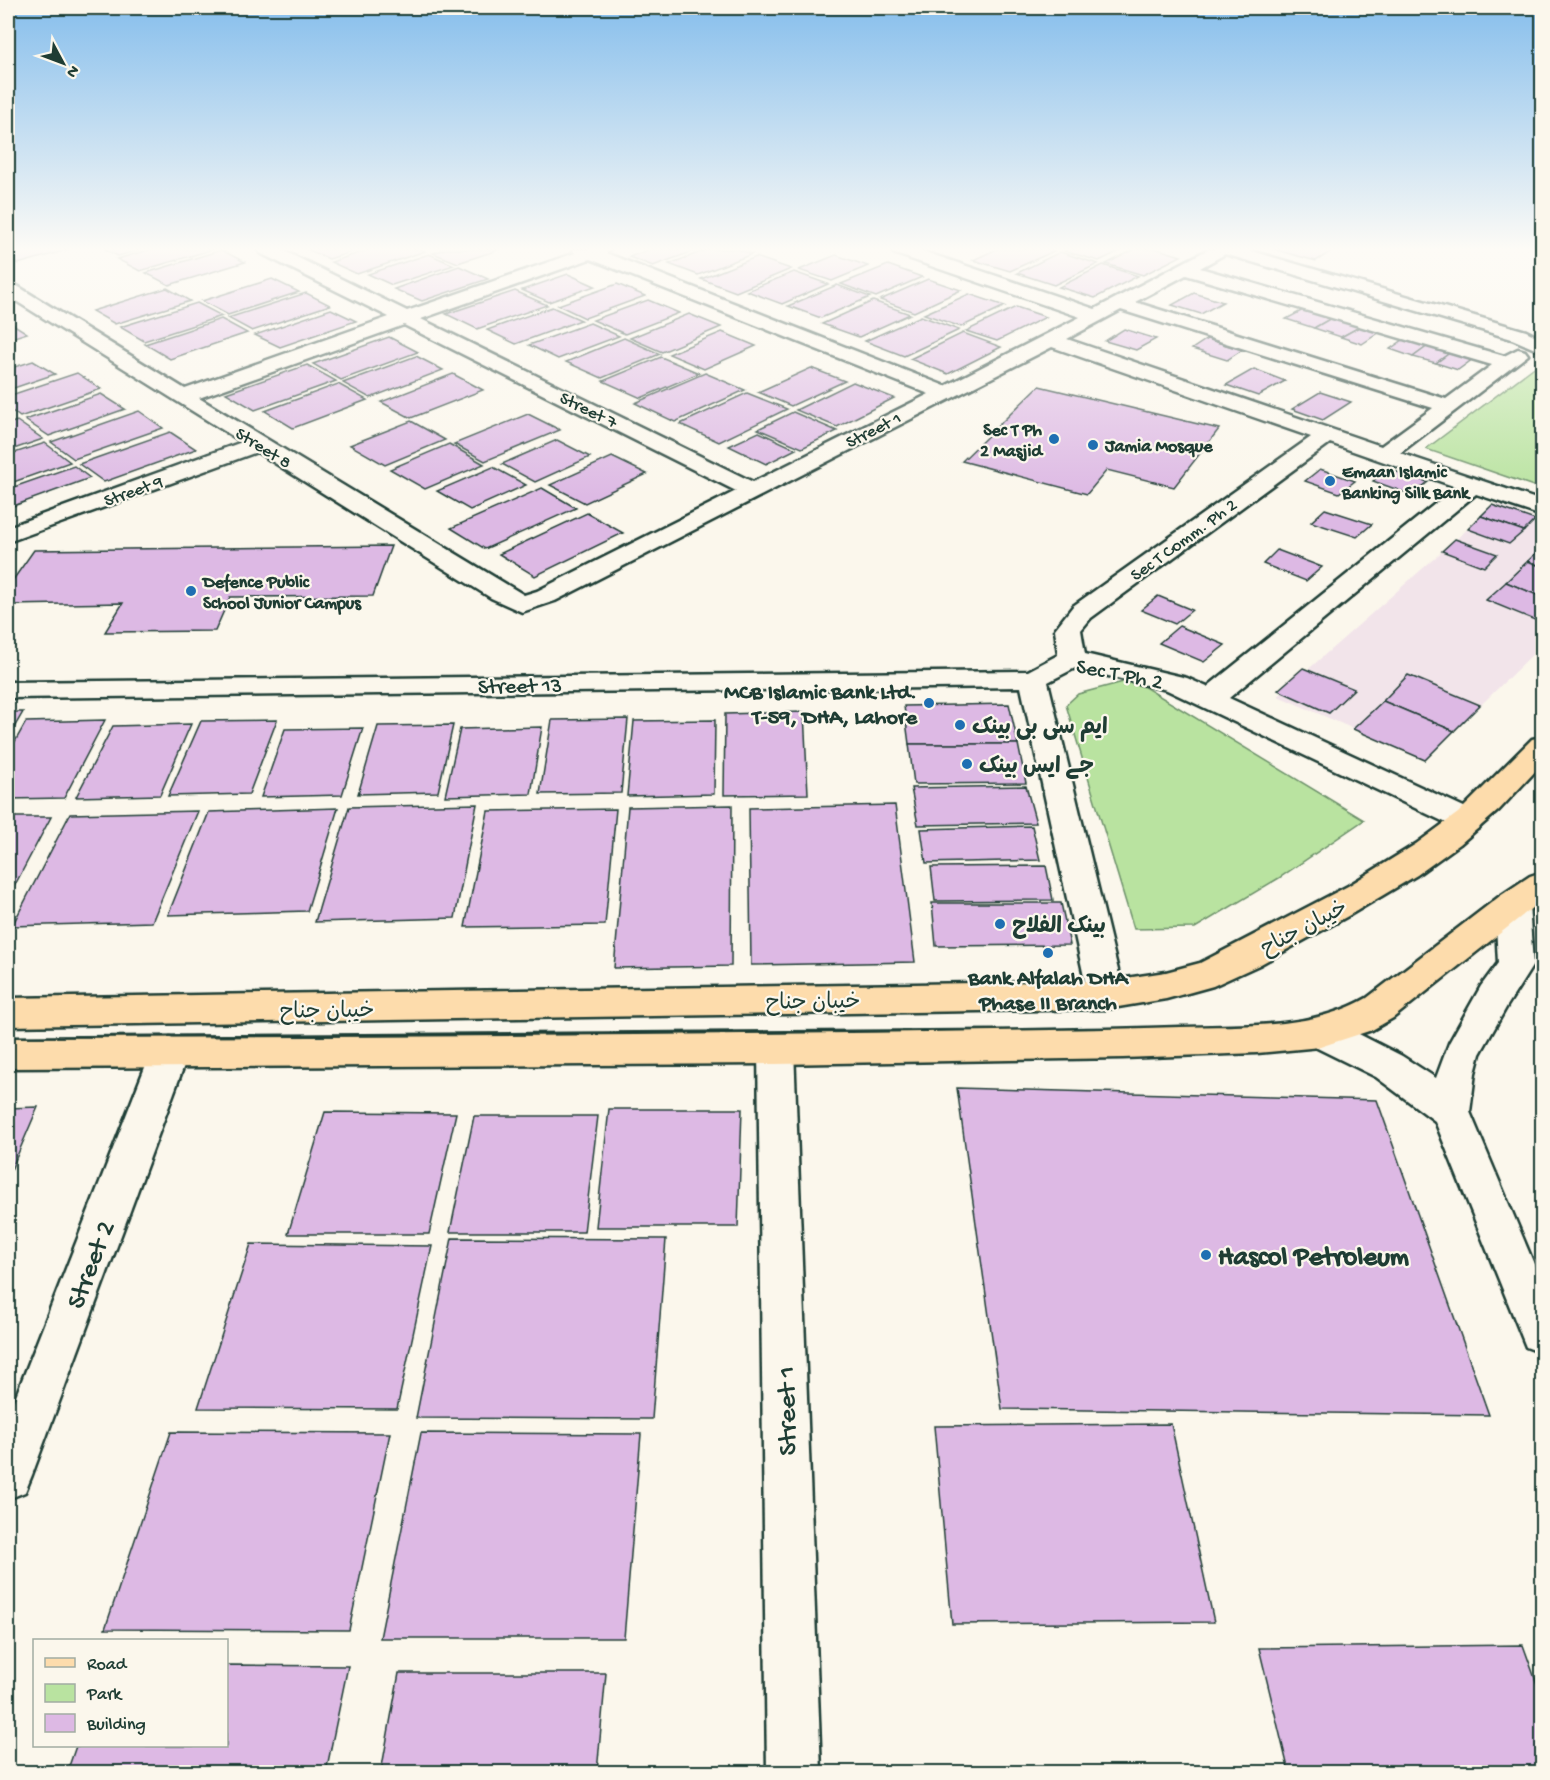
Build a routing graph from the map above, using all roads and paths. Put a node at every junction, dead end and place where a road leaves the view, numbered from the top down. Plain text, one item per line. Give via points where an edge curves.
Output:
1 (80, 332) edge
2 (362, 332) edge
3 (434, 332) edge
4 (794, 332) edge
5 (1066, 332) edge
6 (1211, 332) edge
7 (1400, 332) edge
8 (1509, 332) edge
9 (1051, 340) junction
10 (1538, 345) edge
11 (1506, 363) junction
12 (945, 393) junction
13 (184, 396) junction
14 (1448, 406) junction
15 (1326, 436) junction
16 (258, 444) junction
17 (1383, 455) junction
18 (1472, 486) junction
19 (752, 490) junction
20 (1542, 509) edge
21 (8, 535) edge
22 (522, 604) joint
23 (1072, 659) junction
24 (1033, 679) junction
25 (8, 690) edge
26 (1211, 698) junction
27 (1542, 746) edge
28 (1542, 775) edge
29 (1509, 783) junction
30 (1468, 821) junction
31 (1531, 895) edge
32 (1106, 995) junction
33 (8, 1012) edge
34 (1320, 1033) junction
35 (776, 1049) junction
36 (170, 1052) junction
37 (8, 1053) edge
38 (1451, 1112) junction
39 (1542, 1332) edge
40 (8, 1475) edge
41 (794, 1773) edge

1 - 13 street, Street 8
2 - 13 street
3 - 19 street, Street 7
4 - 12 street
5 - 9 street, Street 1
6 - 14 street
7 - 11 street
8 - 10 street
9 - 12 street, Street 1
9 - 15 street
10 - 11 street
11 - 14 street
12 - 19 street, Street 1
13 - 16 street, Street 8
14 - 17 street
15 - 17 street
15 - 23 street, Sec T Comm. Ph 2 via 1082,612 1068,629
16 - 21 street, Street 9
16 - 22 street, Street 8
17 - 18 street
18 - 20 street
18 - 26 street
19 - 22 street, Street 1 via 546,596
23 - 24 street, Sec T Ph 2
23 - 26 street, Sec T Ph 2 via 1177,684
24 - 25 street, Street 13
24 - 32 street
26 - 30 street, Sec T Ph 2
27 - 29 main road, خیبان جناح
28 - 29 main road
29 - 30 main road, خیبان جناح
30 - 32 main road, خیبان جناح via 1385,880 1246,957 1200,977
31 - 34 main road, خیبان جناح via 1380,1008 1351,1024
31 - 38 street via 1516,965 1462,1053
32 - 33 main road, خیبان جناح
34 - 35 main road, خیبان جناح via 1134,1043
34 - 38 street via 1389,1065
35 - 36 main road, خیبان جناح
35 - 41 street, Street 1
36 - 37 main road, خیبان جناح
36 - 40 street, Street 2
38 - 39 street

